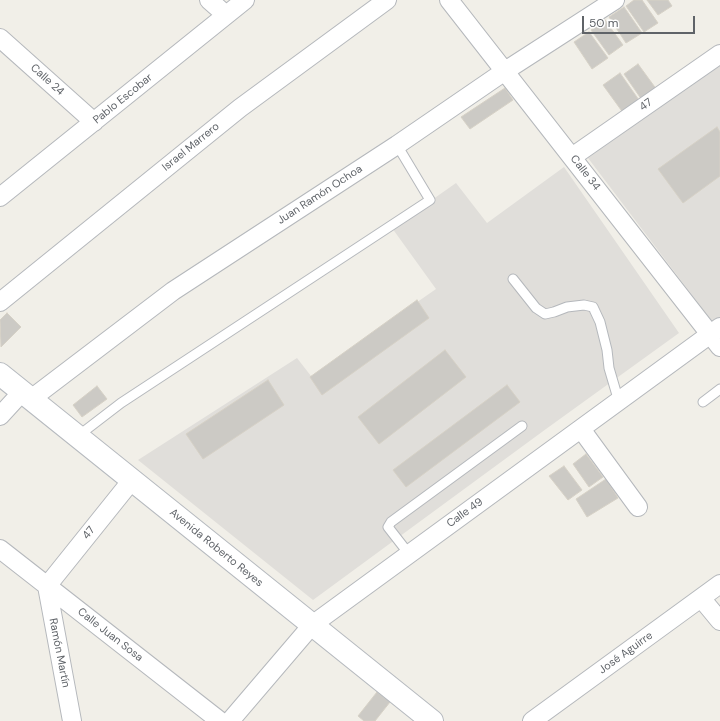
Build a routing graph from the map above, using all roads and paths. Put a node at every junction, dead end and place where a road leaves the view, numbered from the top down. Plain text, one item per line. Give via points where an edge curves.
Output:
1 (209, 0) edge
2 (245, 0) edge
3 (387, 0) edge
4 (449, 0) edge
5 (614, 0) edge
6 (226, 15) junction
7 (0, 38) edge
8 (720, 54) edge
9 (505, 71) junction
10 (94, 122) junction
11 (397, 145) junction
12 (572, 157) junction
13 (0, 197) edge
14 (513, 279) dead end
15 (0, 302) edge
16 (717, 336) edge
17 (0, 374) edge
18 (720, 388) edge
19 (26, 395) junction
20 (619, 402) junction
21 (703, 402) dead end
22 (0, 416) edge
23 (522, 426) dead end
24 (581, 429) junction
25 (78, 436) junction
26 (132, 480) junction
27 (638, 507) dead end
28 (0, 549) edge
29 (408, 554) junction
30 (720, 584) edge
31 (47, 586) junction
32 (701, 598) junction
33 (720, 621) edge
34 (312, 625) junction
35 (72, 721) edge
36 (220, 721) edge
37 (230, 721) edge
38 (432, 721) edge
39 (532, 721) edge

1 - 6 street
2 - 6 street, Pablo Escobar
3 - 15 street, Israel Marrero via 240,108
4 - 9 street, Calle 34
5 - 9 street, Juan Ramón Ochoa
6 - 10 street, Pablo Escobar
7 - 10 street, Calle 24
8 - 12 street, 47
9 - 11 street, Juan Ramón Ochoa
9 - 12 street, Calle 34
10 - 13 street, Pablo Escobar
11 - 19 street, Juan Ramón Ochoa via 173,291
11 - 25 lane via 430,200 121,403
12 - 16 street, Calle 34
14 - 20 lane via 536,308 545,314 578,305 593,307 600,322
16 - 20 street, Calle 49
17 - 19 main road, Avenida Roberto Reyes
18 - 21 lane
19 - 22 street, Juan Ramón Ochoa
19 - 25 main road, Avenida Roberto Reyes
20 - 24 street, Calle 49
23 - 29 lane via 391,522 388,527
24 - 27 street
24 - 29 street, Calle 49
25 - 26 main road, Avenida Roberto Reyes
26 - 31 street, 47
26 - 34 main road, Avenida Roberto Reyes
28 - 31 street, Calle Juan Sosa
29 - 34 street, Calle 49
30 - 32 street, José Aguirre
31 - 35 street, Ramón Martín
31 - 36 street, Calle Juan Sosa
32 - 33 street
32 - 39 street, José Aguirre
34 - 37 street, Calle 49
34 - 38 main road, Avenida Roberto Reyes

